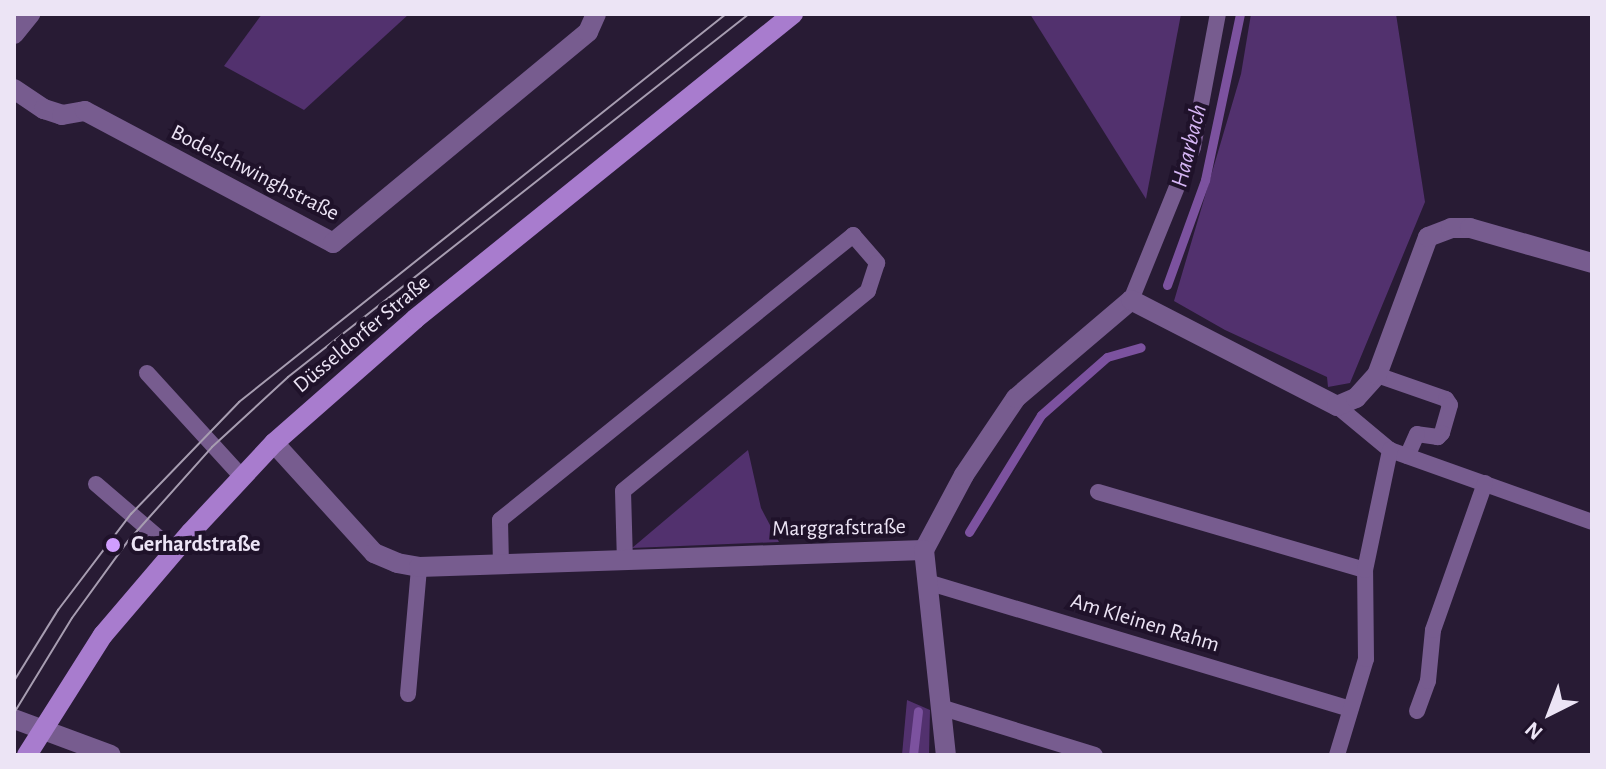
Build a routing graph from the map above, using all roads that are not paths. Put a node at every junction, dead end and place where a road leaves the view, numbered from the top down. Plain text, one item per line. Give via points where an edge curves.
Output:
1 (30, 14) edge
2 (596, 14) edge
3 (793, 14) edge
4 (1218, 14) edge
5 (14, 34) edge
6 (14, 89) edge
7 (1592, 263) edge
8 (1131, 300) junction
9 (147, 373) dead end
10 (1377, 375) junction
11 (1337, 406) junction
12 (274, 443) junction
13 (1390, 450) junction
14 (1407, 456) junction
15 (242, 477) junction
16 (1485, 483) junction
17 (96, 484) dead end
18 (1098, 492) dead end
19 (1592, 522) edge
20 (924, 550) junction
21 (174, 551) junction
22 (625, 562) junction
23 (501, 565) junction
24 (419, 567) junction
25 (1365, 570) junction
26 (927, 582) junction
27 (408, 694) dead end
28 (940, 707) junction
29 (1350, 709) junction
30 (1417, 711) dead end
31 (14, 719) edge
32 (43, 731) junction
33 (27, 755) edge
34 (111, 755) edge
35 (946, 755) edge
36 (1095, 755) edge
37 (1337, 755) edge

1 - 5 street
2 - 6 street, Bodelschwinghstraße via 580,40 333,243 85,111 62,115
3 - 12 main road, Düsseldorfer Straße via 427,309
4 - 8 lane, Marggrafstraße via 1193,147
7 - 10 street via 1470,228 1428,237
8 - 11 street
8 - 20 street, Marggrafstraße via 1016,398 964,475
9 - 15 lane
10 - 11 street via 1356,398
10 - 14 lane via 1446,399 1450,405 1442,433 1417,434
11 - 13 lane
12 - 15 main road, Düsseldorfer Straße
12 - 24 street, Marggrafstraße via 374,553
13 - 14 lane
13 - 25 lane
14 - 16 lane
15 - 21 main road, Düsseldorfer Straße
16 - 19 lane
16 - 30 lane via 1433,630 1428,681
17 - 21 lane
18 - 25 lane
20 - 22 street, Marggrafstraße via 724,554
20 - 26 street
21 - 32 main road, Düsseldorfer Straße via 103,635
22 - 23 street, Marggrafstraße
22 - 23 lane via 623,491 868,291 877,263 853,235 500,520
23 - 24 street, Marggrafstraße
24 - 27 lane
25 - 29 lane via 1366,659
26 - 28 street
26 - 29 lane, Am Kleinen Rahm
28 - 35 street
28 - 36 lane
29 - 37 lane
31 - 32 street
32 - 33 main road, Düsseldorfer Straße
32 - 34 street

